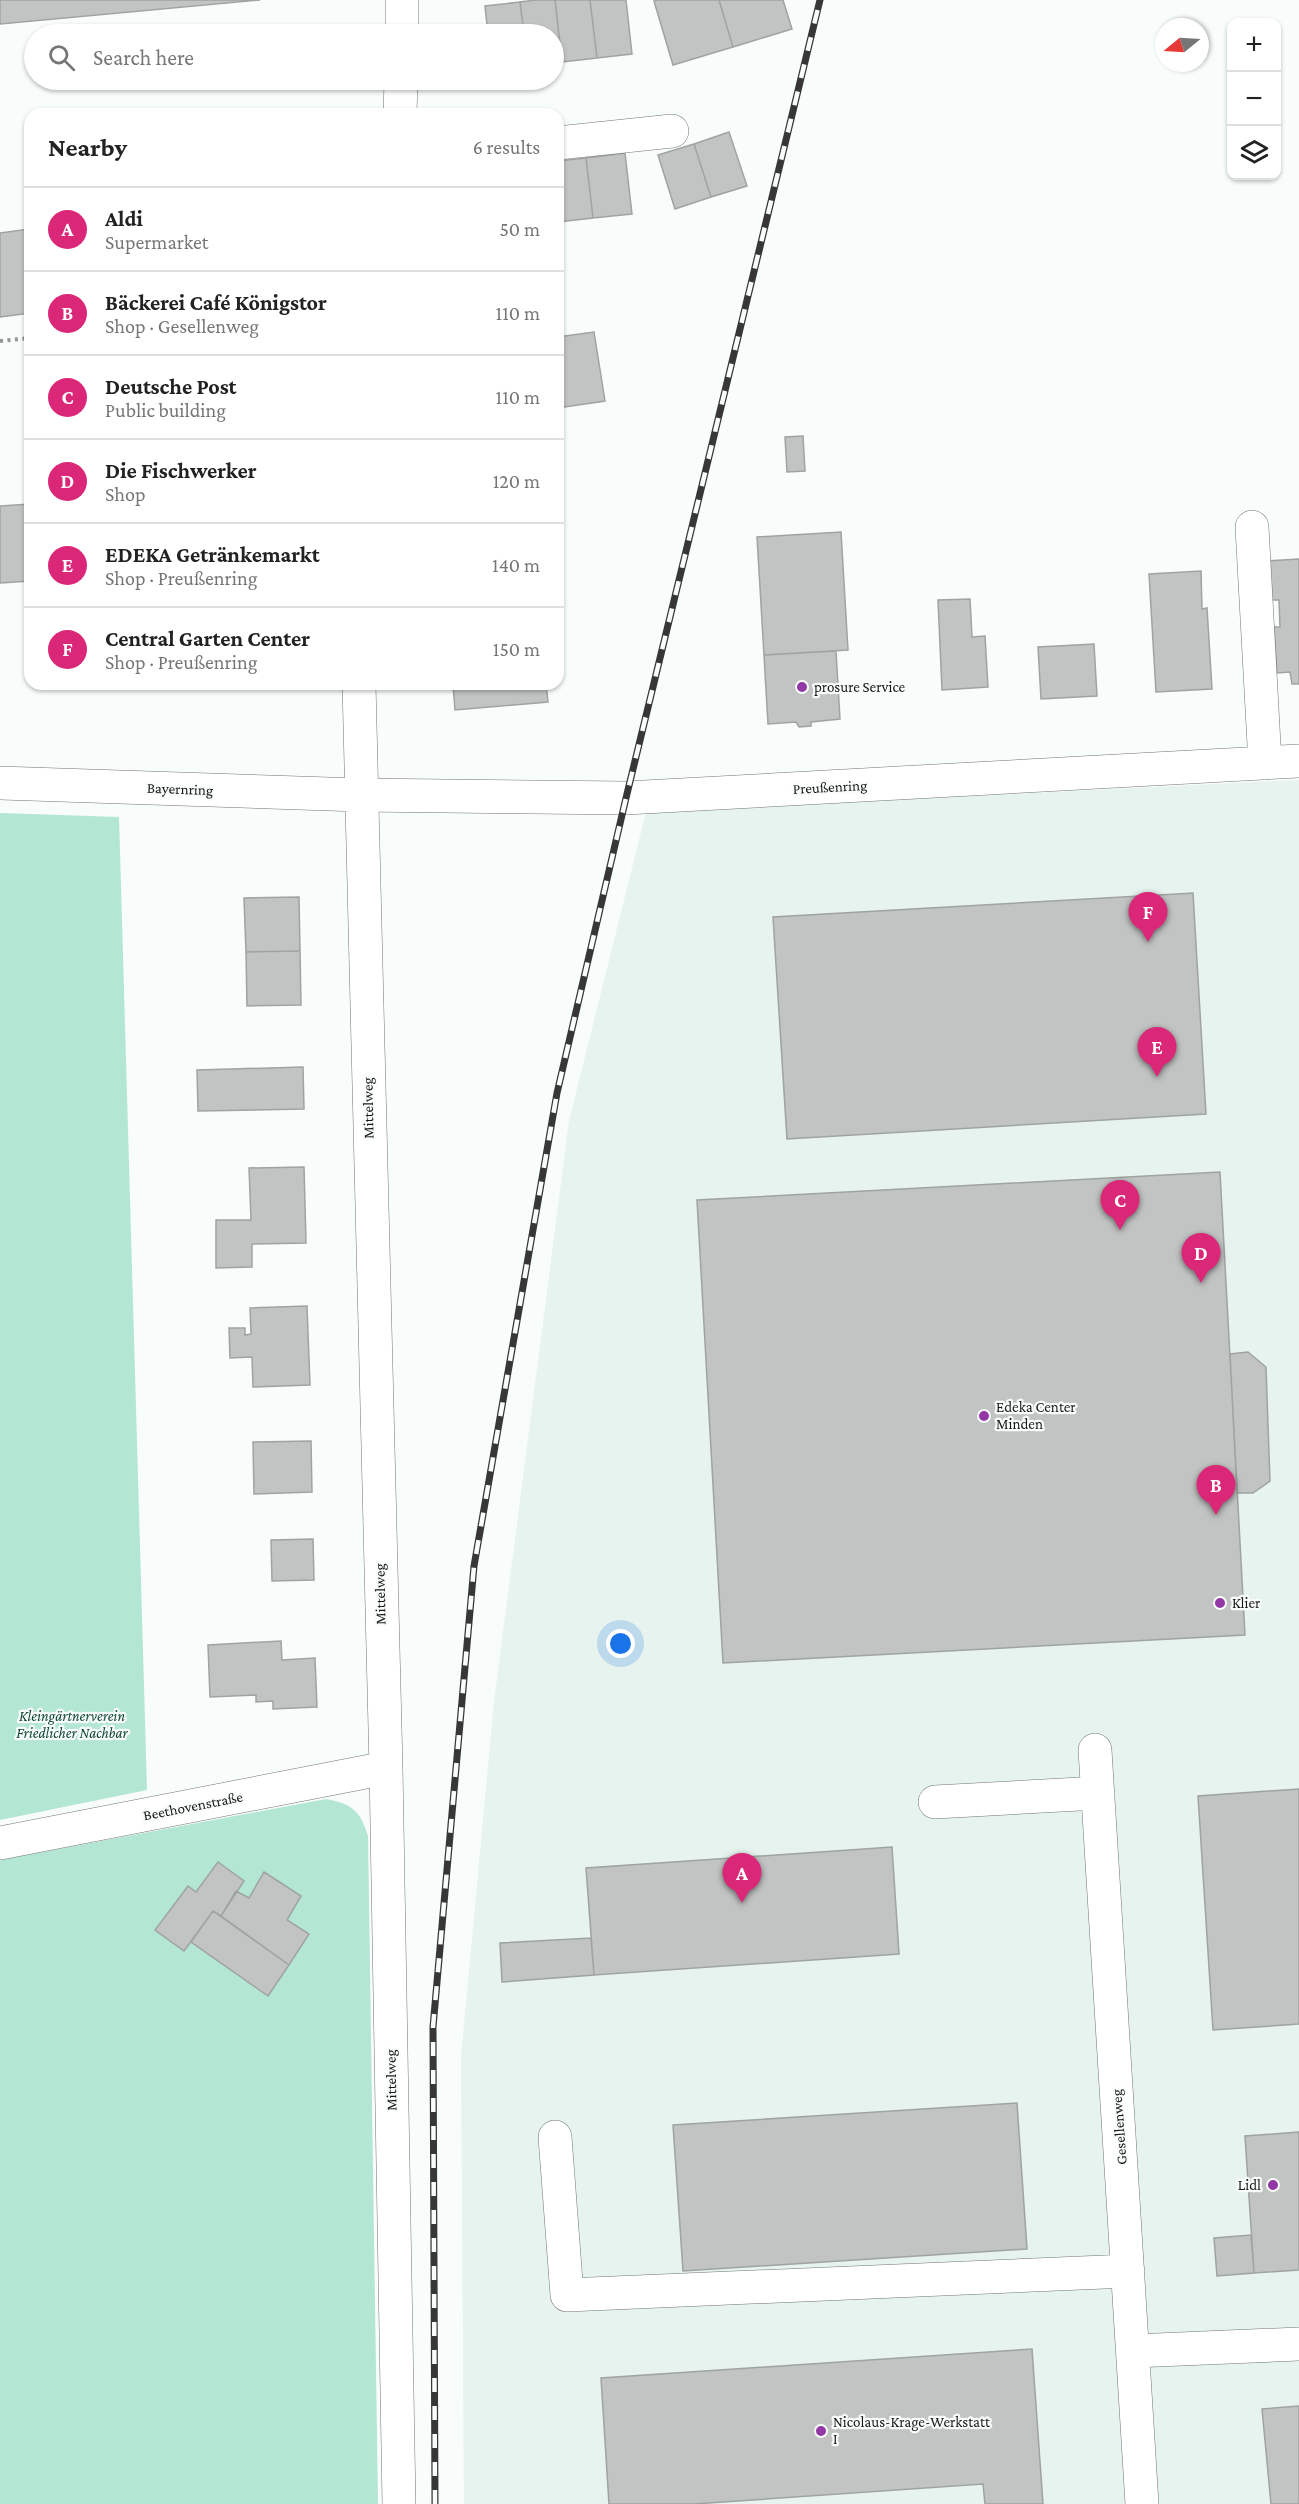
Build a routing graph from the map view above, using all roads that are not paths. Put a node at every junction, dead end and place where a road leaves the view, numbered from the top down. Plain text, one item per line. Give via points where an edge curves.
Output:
1 (402, 0) edge
2 (402, 24) edge
3 (401, 90) edge
4 (400, 108) edge
5 (672, 131) dead end
6 (564, 142) edge
7 (1252, 527) dead end
8 (359, 690) edge
9 (1299, 761) edge
10 (1265, 763) junction
11 (0, 783) edge
12 (360, 795) junction
13 (1095, 1750) dead end
14 (386, 1768) junction
15 (1098, 1793) junction
16 (935, 1802) dead end
17 (0, 1843) edge
18 (555, 2137) dead end
19 (1128, 2271) junction
20 (1299, 2344) edge
21 (1133, 2351) junction
22 (399, 2504) edge
23 (1142, 2504) edge

1 - 2 street
3 - 4 street
5 - 6 street
7 - 10 street
8 - 12 street, Mittelweg
9 - 10 street, Preußenring
10 - 12 street, Preußenring via 626,798
11 - 12 street, Bayernring
12 - 14 street, Mittelweg
13 - 15 street, Gesellenweg
14 - 17 street, Beethovenstraße
14 - 22 street, Mittelweg
15 - 16 street
15 - 19 street, Gesellenweg
18 - 19 street via 567,2295
19 - 21 street, Gesellenweg
20 - 21 street
21 - 23 street, Gesellenweg

